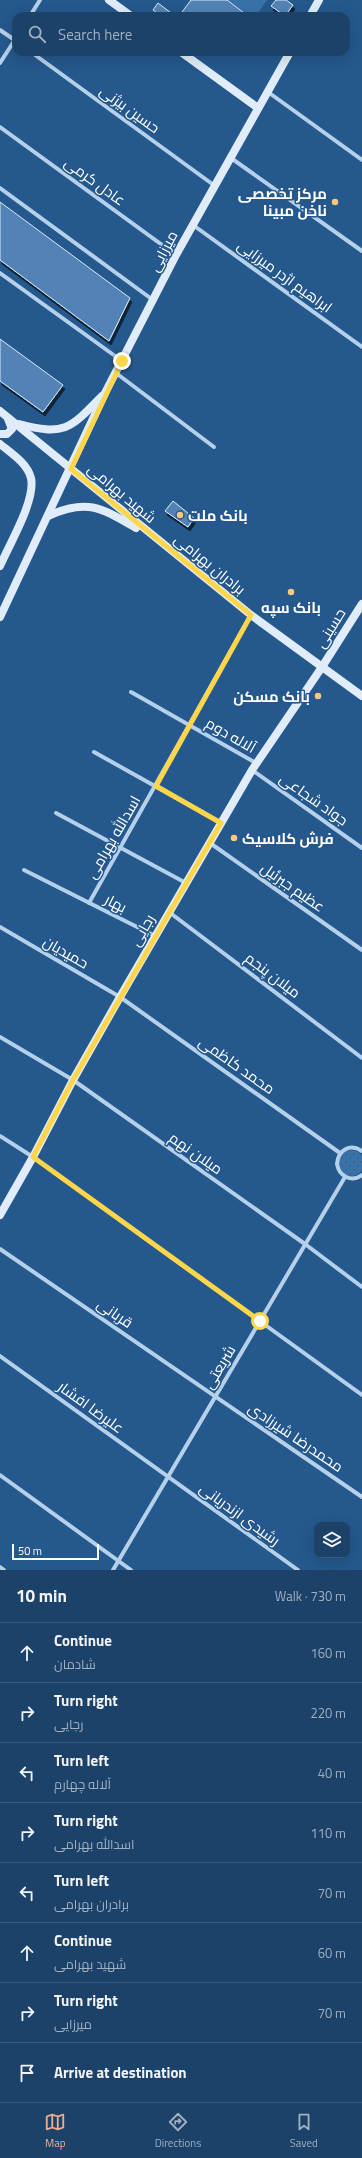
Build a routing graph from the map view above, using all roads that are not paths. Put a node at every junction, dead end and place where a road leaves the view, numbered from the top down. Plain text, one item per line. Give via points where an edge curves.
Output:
1 (40, 0) edge
2 (109, 0) edge
3 (319, 0) edge
4 (32, 12) edge
5 (126, 12) edge
6 (312, 12) edge
7 (0, 30) edge
8 (12, 38) edge
9 (12, 46) edge
10 (36, 56) edge
11 (186, 56) edge
12 (288, 56) edge
13 (0, 63) edge
14 (268, 92) junction
15 (258, 108) junction
16 (0, 127) edge
17 (231, 158) junction
18 (362, 160) edge
19 (215, 186) junction
20 (0, 188) edge
21 (193, 225) junction
22 (362, 251) edge
23 (176, 256) junction
24 (0, 273) edge
25 (153, 300) junction
26 (362, 347) edge
27 (122, 361) junction
28 (116, 373) junction
29 (106, 392) junction
30 (3, 413) edge
31 (16, 423) junction
32 (0, 434) edge
33 (0, 444) edge
34 (214, 447) dead end
35 (71, 469) junction
36 (48, 516) junction
37 (156, 539) junction
38 (0, 566) edge
39 (362, 604) edge
40 (251, 615) junction
41 (0, 617) edge
42 (322, 667) junction
43 (131, 692) dead end
44 (362, 696) edge
45 (190, 726) junction
46 (94, 752) dead end
47 (254, 766) junction
48 (156, 786) junction
49 (56, 813) dead end
50 (221, 823) junction
51 (210, 843) junction
52 (362, 848) edge
53 (120, 849) junction
54 (24, 870) dead end
55 (186, 883) junction
56 (90, 903) junction
57 (169, 912) junction
58 (0, 927) edge
59 (155, 936) junction
60 (362, 950) edge
61 (120, 997) junction
62 (0, 1037) edge
63 (362, 1058) edge
64 (73, 1080) junction
65 (0, 1136) edge
66 (361, 1150) edge
67 (340, 1153) junction
68 (33, 1157) junction
69 (362, 1175) edge
70 (345, 1177) junction
71 (0, 1215) edge
72 (305, 1244) junction
73 (0, 1249) edge
74 (362, 1287) edge
75 (260, 1321) junction
76 (0, 1356) edge
77 (362, 1395) edge
78 (216, 1397) junction
79 (0, 1474) edge
80 (168, 1477) junction
81 (362, 1497) edge
82 (118, 1561) junction
83 (0, 1567) edge
84 (4, 1570) edge
85 (113, 1570) edge
86 (131, 1570) edge
87 (298, 1570) edge

1 - 4 street
2 - 5 main road
3 - 6 main road
7 - 8 street
9 - 13 street
10 - 19 street, حسین بیژنی
11 - 15 main road
12 - 14 main road, میرزایی
14 - 15 main road, میرزایی
14 - 18 street
15 - 17 main road, میرزایی
16 - 23 street, عادل کرمی
17 - 19 main road, میرزایی
17 - 22 street
19 - 21 main road, میرزایی
20 - 25 street
21 - 23 main road, میرزایی
21 - 26 street, ابراهیم اژدر میرزایی
23 - 25 main road, میرزایی
24 - 27 street
25 - 27 main road, میرزایی
27 - 28 main road, میرزایی
28 - 29 main road, میرزایی
28 - 34 street
29 - 31 main road via 79,421 68,427 45,430
29 - 35 main road, میرزایی
30 - 31 main road
30 - 32 main road via 12,429 7,434
31 - 35 main road
33 - 38 main road via 24,465 31,478 31,490 26,507
35 - 36 main road, میرزایی
35 - 37 main road, شهید بهرامی
36 - 37 main road via 63,509 83,506 104,509
36 - 41 main road, میرزایی
37 - 40 main road, برادران بهرامی
39 - 42 main road, حسینی
40 - 42 main road, برادران بهرامی
40 - 45 street, اسدالله بهرامی
42 - 44 main road, برادران بهرامی
42 - 47 main road, رجایی
43 - 45 street, آلاله دوم
45 - 47 street, آلاله دوم
45 - 48 street, اسدالله بهرامی
46 - 48 street
47 - 50 main road, رجایی
47 - 52 street, جواد شجاعی
48 - 50 street
48 - 53 street, اسدالله بهرامی
49 - 53 street
50 - 51 main road, رجایی
51 - 55 main road, رجایی
51 - 60 street, عظیم جبرئیل
53 - 55 street
53 - 56 street, اسدالله بهرامی
54 - 56 street, بهار
55 - 57 main road, رجایی
56 - 59 street, بهار
57 - 59 main road, رجایی
57 - 63 street, میلان پنجم
58 - 61 street, حمیدیان
59 - 61 main road, رجایی
61 - 64 main road, رجایی
61 - 67 street, محمد کاظمی
62 - 64 street, میلان نهم
64 - 68 main road, رجایی
64 - 72 street, میلان نهم
65 - 68 street
66 - 67 street via 347,1148
67 - 70 street via 336,1164
68 - 71 main road, رجایی
68 - 75 street
69 - 70 street via 355,1179
70 - 72 street, شریعتی
72 - 74 street, میلان نهم
72 - 75 street, شریعتی
73 - 78 street, قربانی
75 - 77 street
75 - 78 street, شریعتی
76 - 80 street, علیرضا افشار
78 - 80 street, شریعتی
78 - 81 street, محمدرضا شیرزادی
79 - 82 street
80 - 82 street, شریعتی
80 - 87 street, رشیدی ازندریانی
82 - 85 street, شریعتی
82 - 86 street
83 - 84 street

